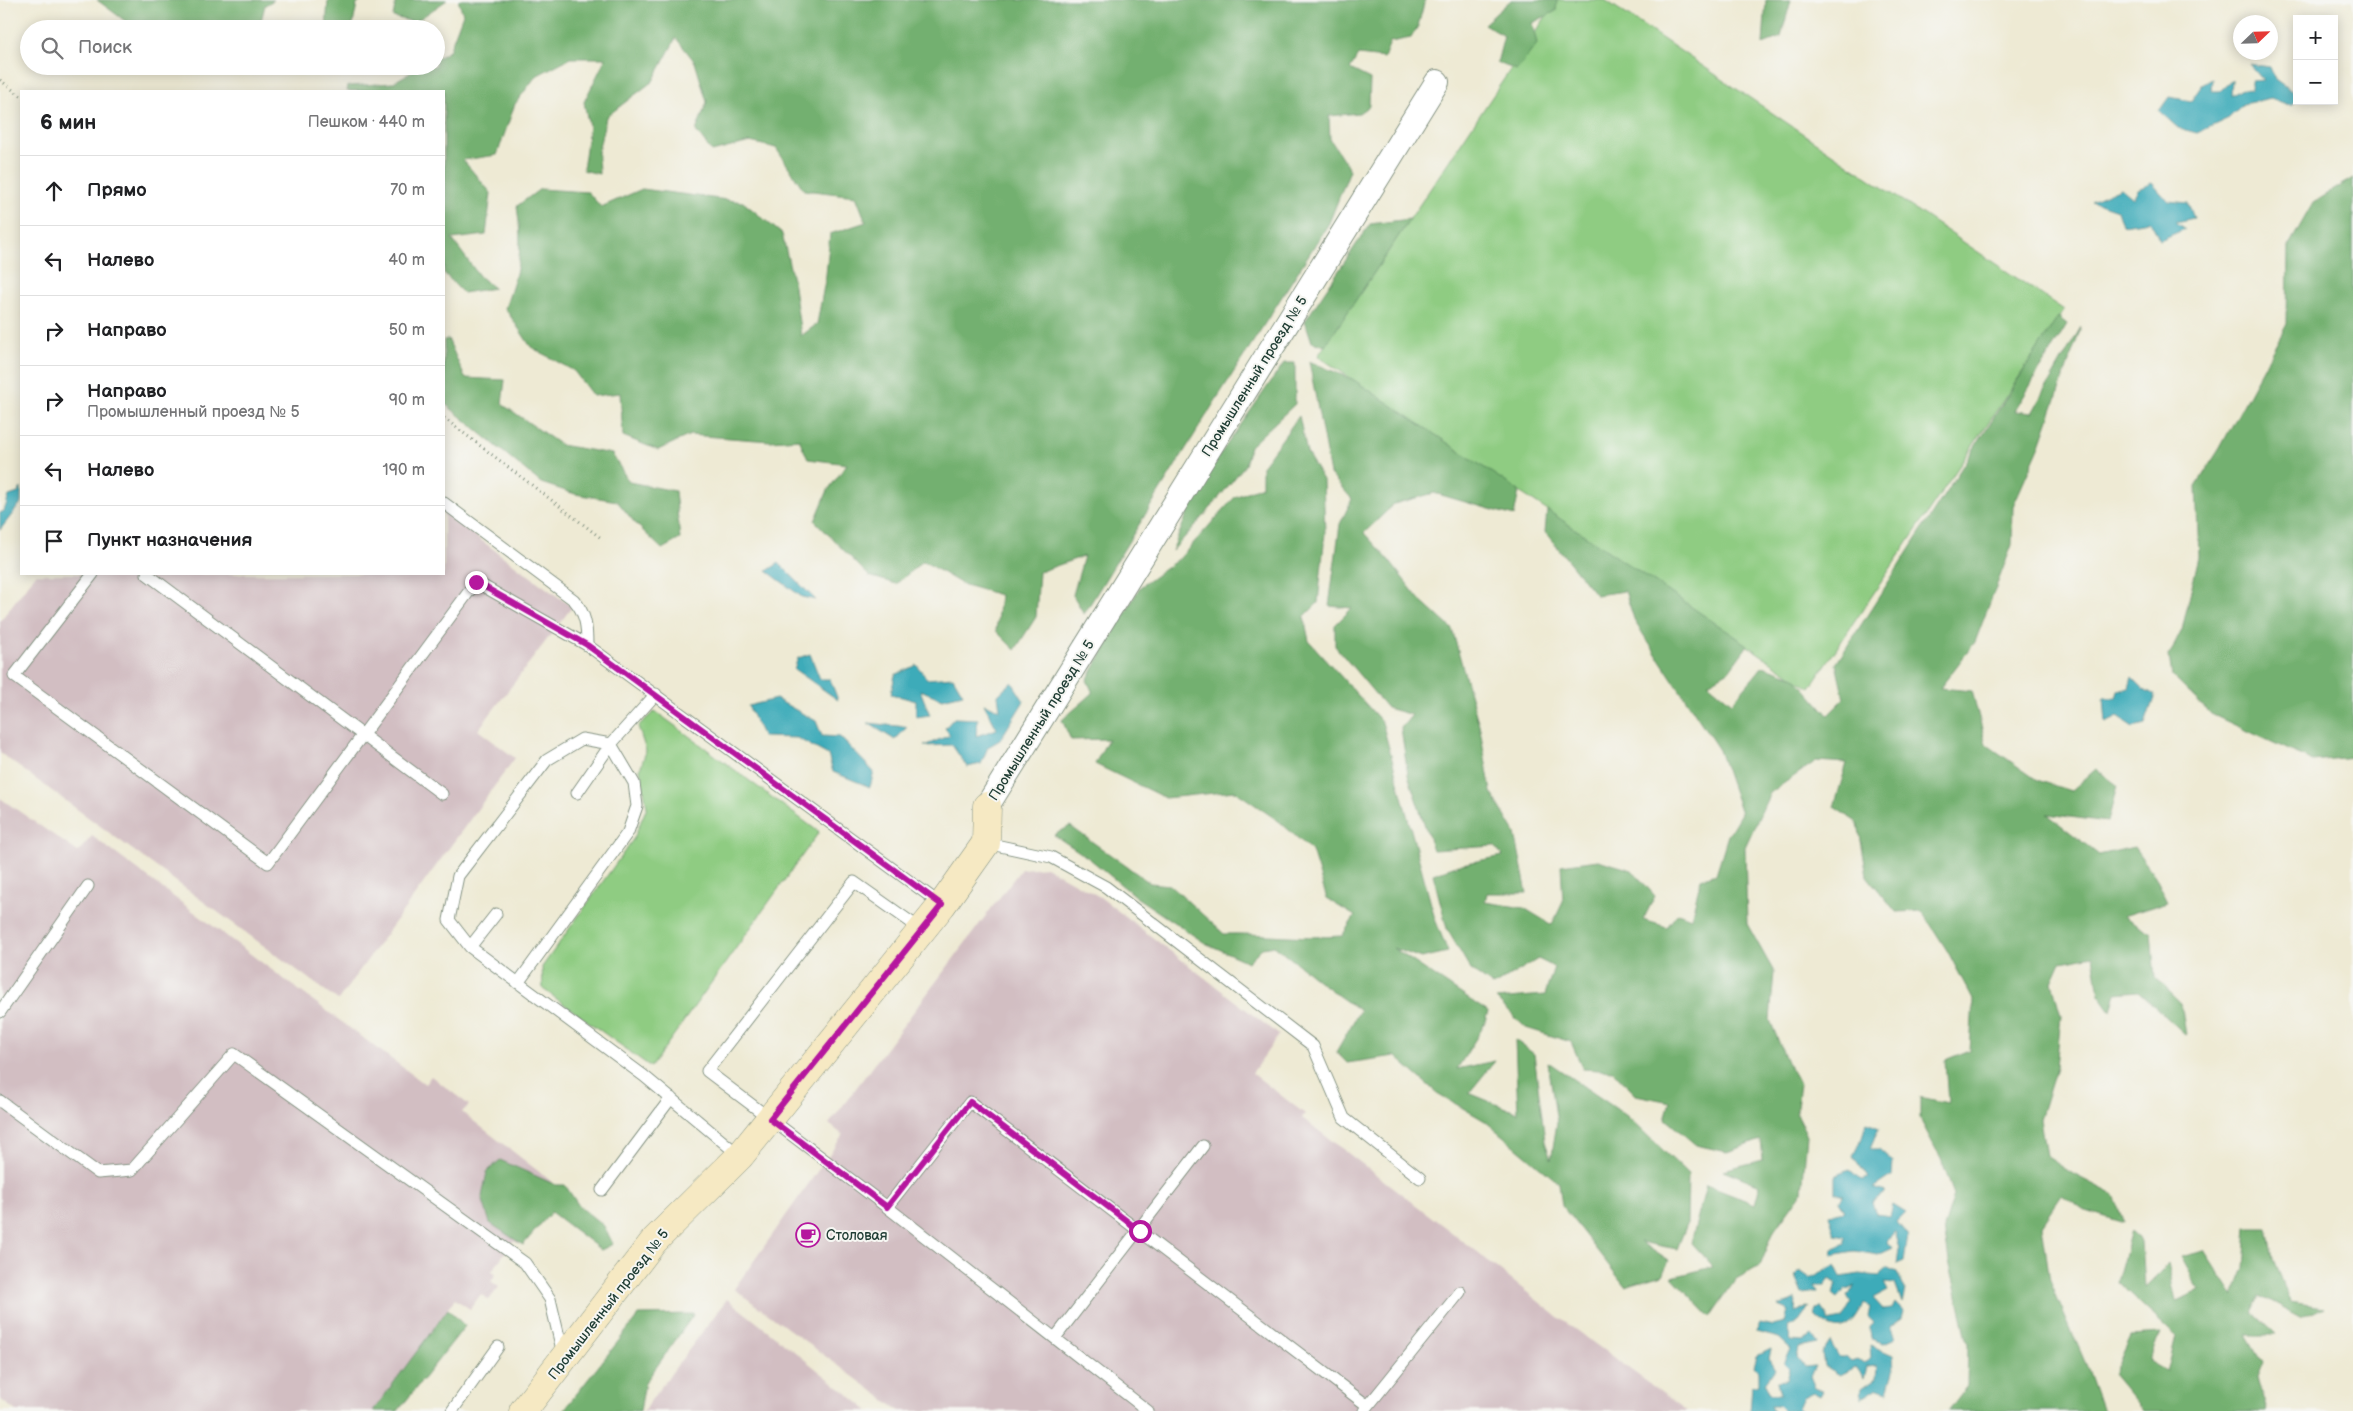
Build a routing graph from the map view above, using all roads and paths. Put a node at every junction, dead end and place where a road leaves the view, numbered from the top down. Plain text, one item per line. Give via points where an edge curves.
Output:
1 (0, 80) edge
2 (1437, 82) dead end
3 (20, 95) edge
4 (445, 419) edge
5 (445, 504) edge
6 (601, 538) dead end
7 (92, 575) edge
8 (148, 575) edge
9 (587, 645) junction
10 (656, 694) junction
11 (363, 735) junction
12 (611, 744) junction
13 (577, 793) dead end
14 (442, 794) dead end
15 (987, 806) joint
16 (986, 843) junction
17 (88, 886) dead end
18 (942, 905) junction
19 (496, 914) dead end
20 (922, 930) junction
21 (470, 947) junction
22 (518, 982) junction
23 (0, 1012) edge
24 (671, 1098) junction
25 (0, 1101) edge
26 (770, 1119) junction
27 (1203, 1146) dead end
28 (740, 1156) junction
29 (1420, 1178) dead end
30 (602, 1190) dead end
31 (887, 1207) junction
32 (1140, 1231) junction
33 (1460, 1292) dead end
34 (1055, 1338) junction
35 (498, 1347) dead end
36 (564, 1358) junction
37 (1366, 1408) edge
38 (452, 1411) edge
39 (523, 1411) edge
40 (1148, 1411) edge

1 - 3 path
2 - 15 street, Промышленный проезд № 5
4 - 6 path
5 - 9 lane via 574,600 587,622
7 - 11 lane via 14,676 268,863
8 - 11 lane
9 - 10 lane
9 - 11 lane via 476,582
10 - 12 lane
10 - 18 lane
11 - 14 lane
12 - 13 lane
12 - 21 lane via 582,740 547,760 458,876 449,920
12 - 22 lane via 634,783 636,806 628,832
15 - 16 street, Промышленный проезд № 5
16 - 18 street, Промышленный проезд № 5
16 - 29 lane via 1051,856 1106,887 1290,1028 1313,1046 1344,1118
17 - 23 lane
18 - 20 street, Промышленный проезд № 5
19 - 21 lane
20 - 26 street, Промышленный проезд № 5
20 - 26 lane via 854,882 707,1071
21 - 22 lane
22 - 24 lane
24 - 28 lane
24 - 30 lane
25 - 36 lane via 98,1173 132,1170 234,1054 525,1263 550,1299
26 - 28 street, Промышленный проезд № 5
26 - 31 lane
27 - 32 lane
28 - 36 street, Промышленный проезд № 5 via 654,1242
31 - 32 lane via 970,1102
31 - 34 lane
32 - 34 lane
32 - 37 lane
33 - 37 lane
34 - 40 lane
35 - 38 lane
36 - 39 street, Промышленный проезд № 5

